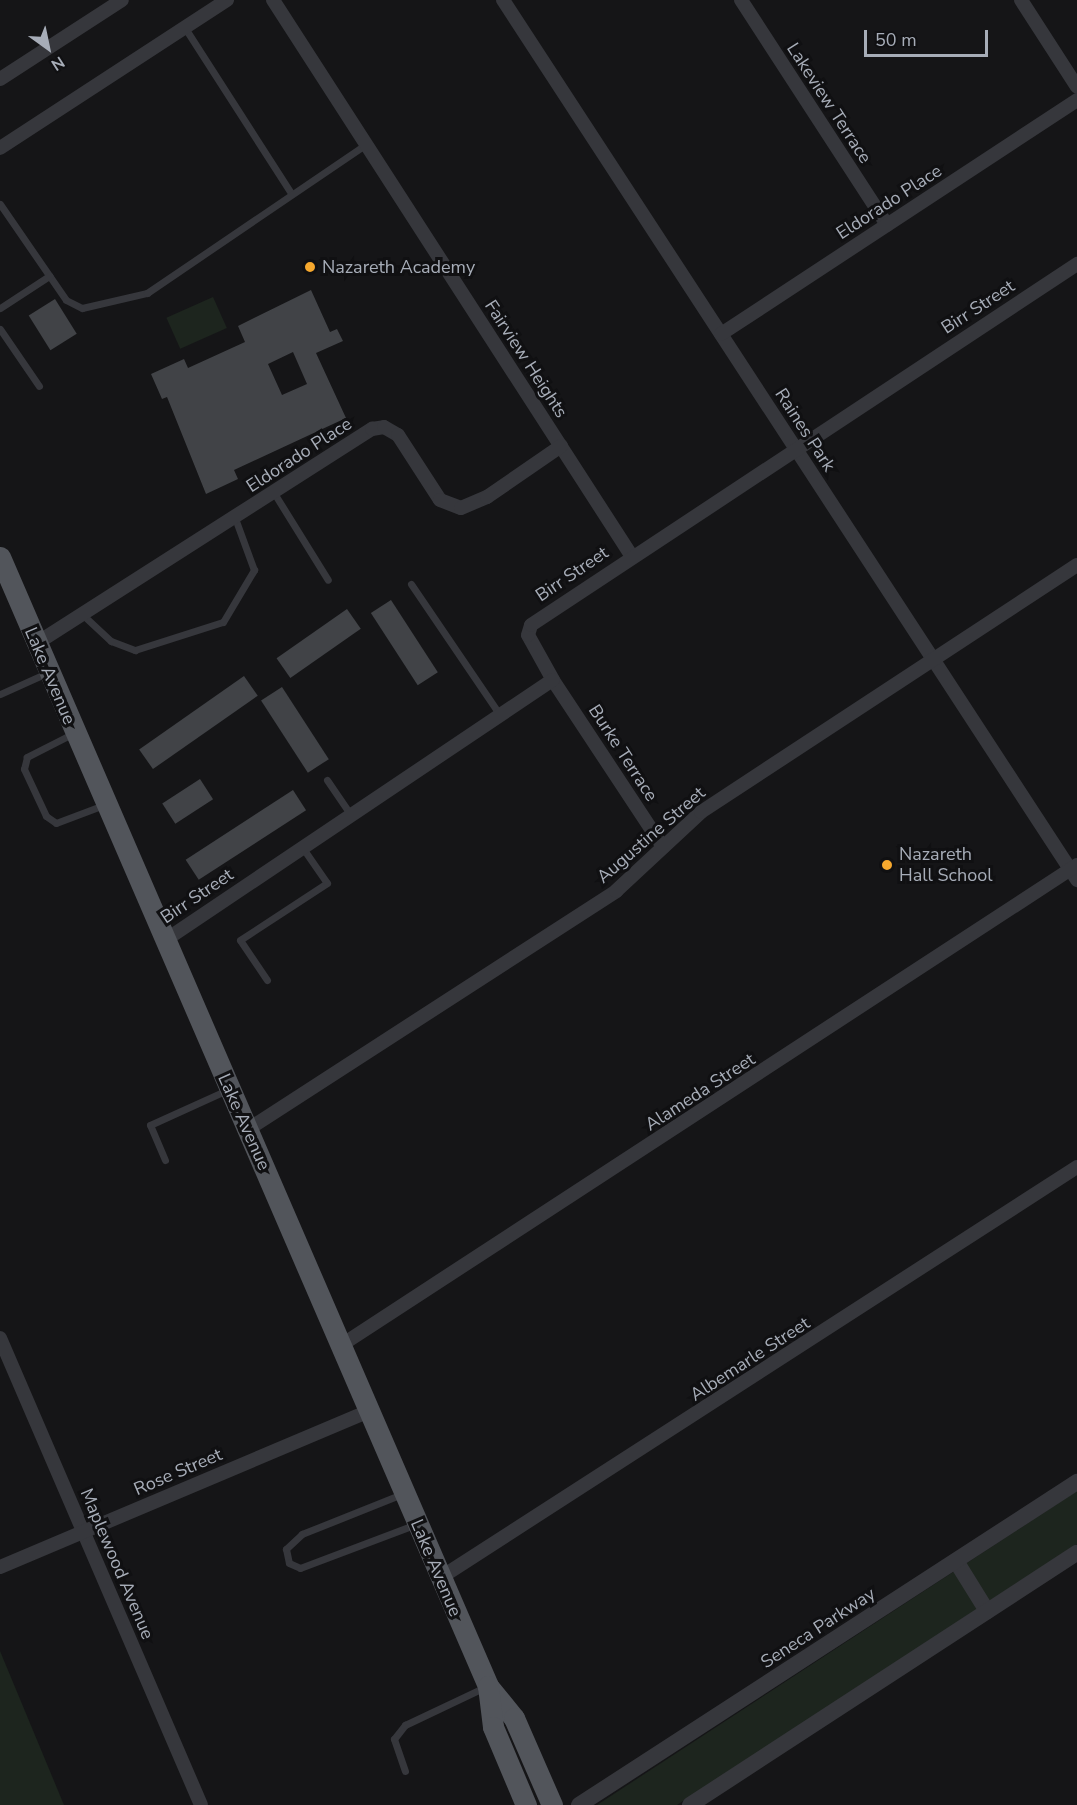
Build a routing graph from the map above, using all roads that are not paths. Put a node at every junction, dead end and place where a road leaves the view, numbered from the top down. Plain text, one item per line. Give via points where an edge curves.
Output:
1 (122, 0) edge
2 (227, 0) edge
3 (273, 0) edge
4 (503, 0) edge
5 (741, 0) edge
6 (1039, 0) edge
7 (1023, 4) edge
8 (185, 28) junction
9 (0, 79) edge
10 (1077, 87) edge
11 (1077, 100) edge
12 (366, 144) junction
13 (0, 148) edge
14 (291, 192) junction
15 (0, 204) edge
16 (887, 225) junction
17 (1077, 264) edge
18 (49, 276) junction
19 (0, 308) edge
20 (0, 329) edge
21 (721, 334) junction
22 (39, 386) dead end
23 (561, 446) junction
24 (796, 449) junction
25 (273, 493) junction
26 (236, 518) junction
27 (631, 555) junction
28 (0, 557) edge
29 (1077, 565) edge
30 (328, 580) dead end
31 (411, 584) dead end
32 (84, 616) junction
33 (37, 643) junction
34 (933, 660) junction
35 (50, 672) junction
36 (553, 680) junction
37 (0, 694) edge
38 (500, 715) junction
39 (74, 733) junction
40 (327, 780) dead end
41 (106, 803) junction
42 (351, 815) junction
43 (303, 847) junction
44 (663, 847) junction
45 (1075, 871) edge
46 (164, 941) junction
47 (267, 980) dead end
48 (229, 1089) junction
49 (247, 1130) junction
50 (165, 1160) dead end
51 (1077, 1167) edge
52 (0, 1338) edge
53 (340, 1346) junction
54 (370, 1411) junction
55 (1077, 1482) edge
56 (404, 1493) junction
57 (417, 1524) junction
58 (84, 1532) junction
59 (1077, 1553) edge
60 (956, 1562) junction
61 (0, 1567) edge
62 (440, 1578) junction
63 (987, 1611) junction
64 (488, 1686) junction
65 (405, 1771) dead end
66 (201, 1805) edge
67 (526, 1805) edge
68 (552, 1805) edge
69 (579, 1805) edge
70 (690, 1805) edge

1 - 9 street
2 - 8 street
3 - 12 street, Fairview Heights
4 - 21 street, Raines Park
5 - 16 street, Lakeview Terrace
6 - 7 street
7 - 10 street
8 - 13 street
8 - 14 lane
11 - 16 street, Eldorado Place
12 - 14 lane
12 - 23 street, Fairview Heights
14 - 18 lane via 147,293 124,301 82,309 66,300
15 - 18 lane
16 - 21 street, Eldorado Place
17 - 24 street, Birr Street
18 - 19 lane
20 - 22 lane
21 - 24 street, Raines Park
23 - 25 street, Eldorado Place via 461,508 440,500 398,435 384,427 364,433
23 - 27 street, Fairview Heights
24 - 27 street, Birr Street
24 - 34 street, Raines Park
25 - 26 street, Eldorado Place
25 - 30 lane
26 - 32 street, Eldorado Place
26 - 32 lane via 254,570 223,622 135,650 111,641
27 - 36 street, Birr Street via 531,625 528,635
28 - 33 main road, Lake Avenue
29 - 34 street, Augustine Street
31 - 38 lane
32 - 33 street, Eldorado Place
33 - 35 main road, Lake Avenue
34 - 44 street, Augustine Street via 701,812
34 - 45 street, Raines Park
35 - 37 lane
35 - 39 main road, Lake Avenue
36 - 38 street, Birr Street
36 - 44 street, Burke Terrace
38 - 42 street, Birr Street
39 - 41 main road, Lake Avenue
39 - 41 lane via 27,757 24,770 46,816 56,823
40 - 42 lane
41 - 46 main road, Lake Avenue
42 - 43 street, Birr Street
43 - 46 street, Birr Street
43 - 47 lane via 327,883 240,940
44 - 49 street, Augustine Street via 616,891
45 - 53 street, Alameda Street
46 - 48 main road, Lake Avenue
48 - 49 main road, Lake Avenue
48 - 50 lane via 150,1125
49 - 53 main road, Lake Avenue
51 - 62 street, Albemarle Street
52 - 58 street, Maplewood Avenue
53 - 54 main road, Lake Avenue
54 - 56 main road, Lake Avenue
54 - 58 street, Rose Street
55 - 60 street, Seneca Parkway
56 - 57 main road, Lake Avenue
56 - 57 lane via 302,1534 286,1549 289,1563 300,1568
57 - 62 main road, Lake Avenue
58 - 61 street, Rose Street
58 - 66 street, Maplewood Avenue
59 - 63 street
60 - 63 street
60 - 69 street, Seneca Parkway
62 - 64 main road, Lake Avenue
63 - 70 street
64 - 65 lane via 405,1725 394,1739
64 - 67 main road, Lake Avenue via 493,1727
64 - 68 main road, Lake Avenue via 514,1719

